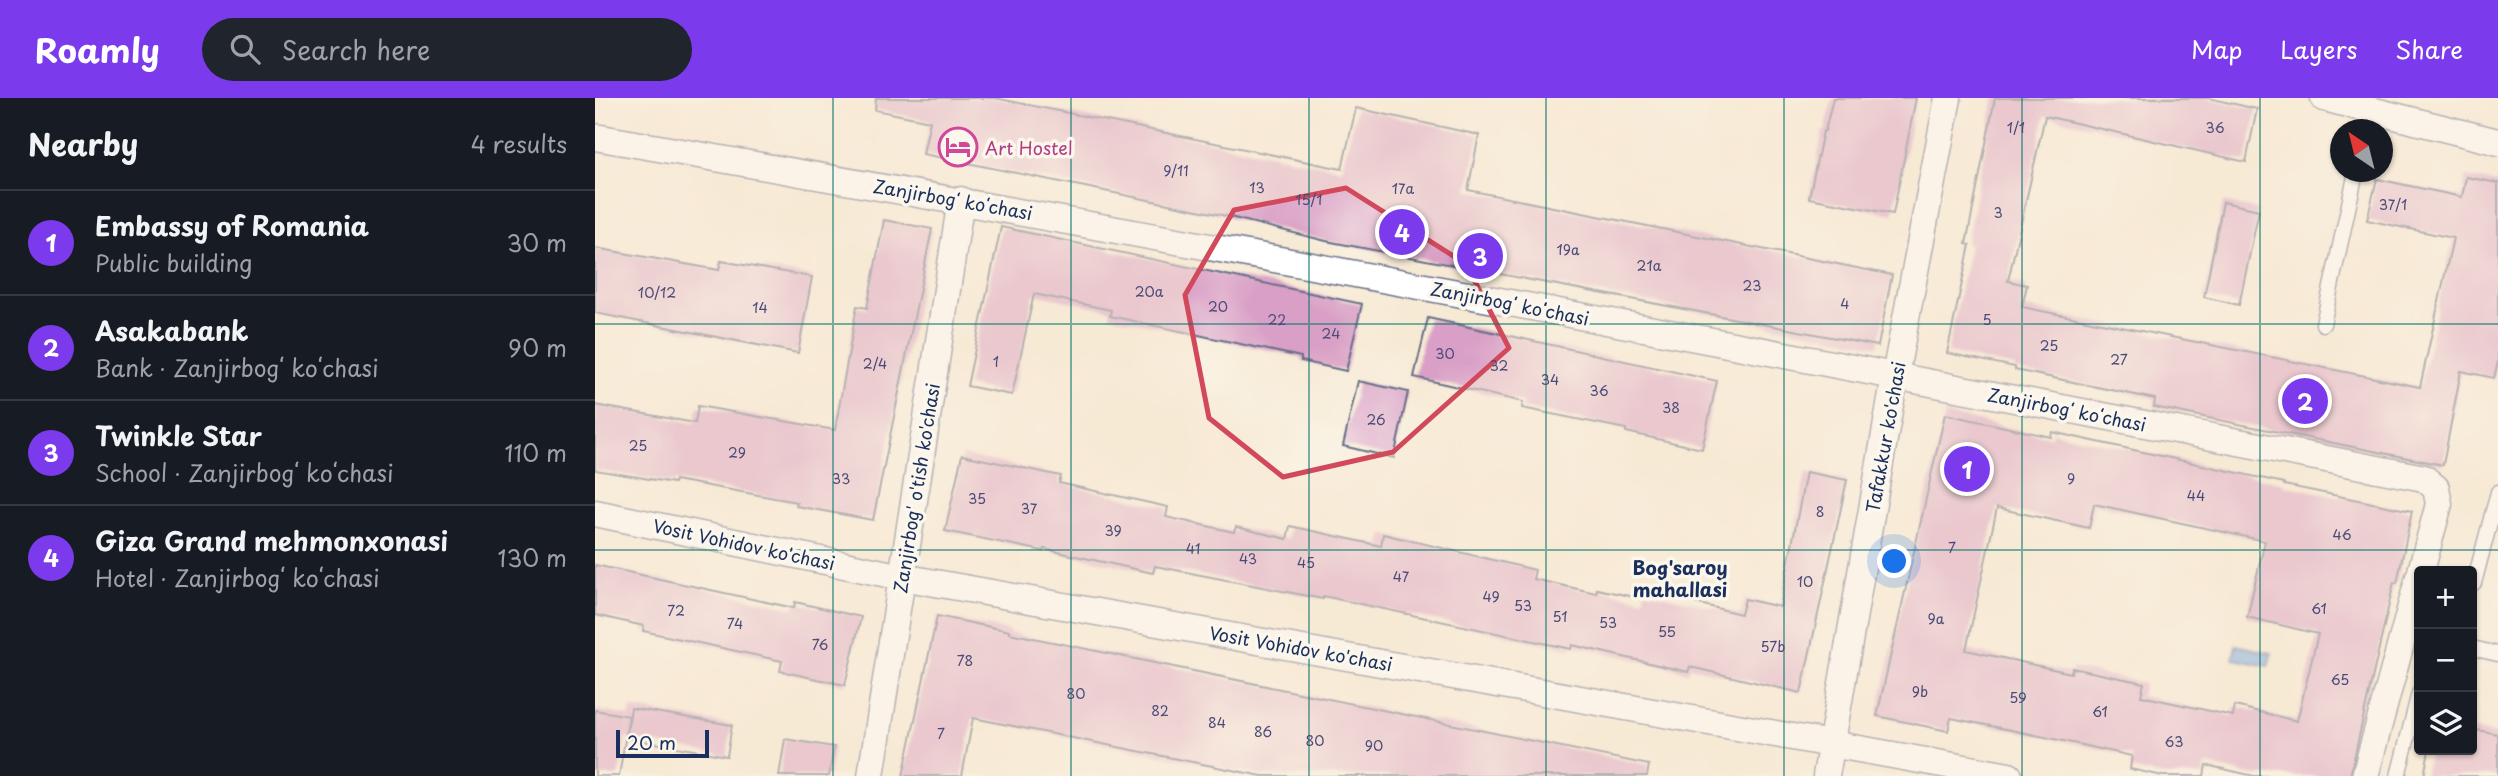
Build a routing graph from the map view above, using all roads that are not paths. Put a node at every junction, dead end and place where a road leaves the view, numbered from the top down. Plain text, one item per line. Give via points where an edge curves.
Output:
1 (1948, 98) edge
2 (2324, 98) edge
3 (2362, 111) edge
4 (595, 137) edge
5 (2498, 142) edge
6 (2354, 182) edge
7 (961, 200) junction
8 (2323, 324) dead end
9 (1895, 376) junction
10 (2498, 492) edge
11 (595, 513) edge
12 (2422, 566) edge
13 (2477, 572) edge
14 (902, 576) junction
15 (2414, 595) edge
16 (2477, 649) edge
17 (2498, 654) edge
18 (2414, 713) edge
19 (1832, 743) junction
20 (871, 776) edge
21 (1826, 776) edge
22 (2009, 776) edge
23 (2365, 776) edge
24 (2398, 776) edge

1 - 9 street, Tafakkur ko'chasi
2 - 3 street
3 - 5 street
4 - 7 street, Zanjirbogʻ koʻchasi
6 - 8 lane
7 - 9 street, Zanjirbogʻ koʻchasi
7 - 14 street, Zanjirbog' o'tish ko'chasi
9 - 12 street, Zanjirbogʻ koʻchasi via 2424,478 2436,488 2439,503
9 - 19 street, Tafakkur ko'chasi
10 - 13 lane
11 - 14 street, Vosit Vohidov ko'chasi
14 - 19 street, Vosit Vohidov ko'chasi
14 - 20 street, Zanjirbog' o'tish ko'chasi
15 - 23 street
16 - 17 lane
18 - 24 lane
19 - 21 street, Tafakkur ko'chasi
19 - 22 street, Vosit Vohidov ko'chasi

